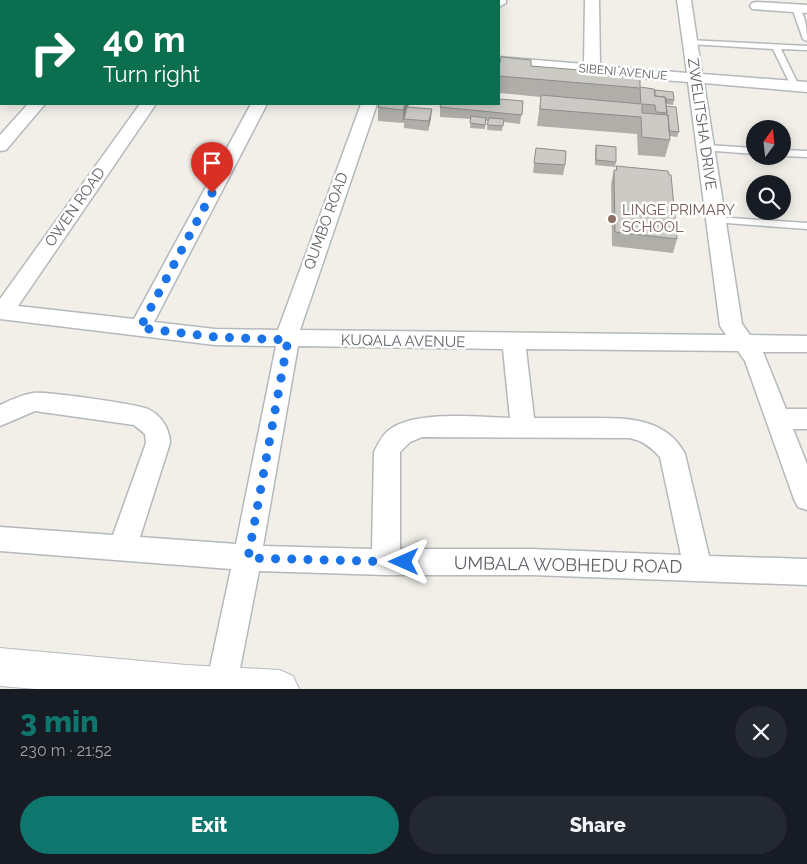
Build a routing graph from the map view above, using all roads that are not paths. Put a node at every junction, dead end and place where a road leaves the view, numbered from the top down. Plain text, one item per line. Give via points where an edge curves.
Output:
1 (592, 0) edge
2 (684, 0) edge
3 (757, 6) dead end
4 (802, 9) edge
5 (807, 39) edge
6 (690, 42) junction
7 (776, 47) junction
8 (807, 48) edge
9 (500, 62) edge
10 (592, 70) junction
11 (695, 78) junction
12 (801, 87) edge
13 (36, 105) edge
14 (147, 105) edge
15 (258, 105) edge
16 (369, 105) edge
17 (0, 146) edge
18 (705, 148) junction
19 (746, 150) edge
20 (791, 153) edge
21 (807, 154) edge
22 (716, 220) junction
23 (807, 226) edge
24 (1, 311) edge
25 (140, 328) junction
26 (288, 340) junction
27 (514, 342) junction
28 (745, 344) junction
29 (807, 344) edge
30 (0, 416) edge
31 (776, 419) junction
32 (807, 419) edge
33 (523, 427) junction
34 (806, 492) edge
35 (0, 538) edge
36 (122, 549) junction
37 (248, 558) junction
38 (386, 562) junction
39 (698, 568) junction
40 (807, 572) edge
41 (0, 667) edge
42 (222, 686) junction
43 (280, 689) edge

1 - 10 street
2 - 6 street, ZWELITSHA DRIVE
3 - 4 street
4 - 5 lane
6 - 7 lane
6 - 11 street, ZWELITSHA DRIVE
7 - 8 lane
7 - 12 lane
9 - 10 street, SIBENI AVENUE
10 - 11 street, SIBENI AVENUE
11 - 12 street, SIBENI AVENUE
11 - 18 street, ZWELITSHA DRIVE
13 - 17 street
14 - 24 street, OWEN ROAD
15 - 25 street
16 - 26 street, QUMBO ROAD via 289,326
18 - 19 lane
18 - 22 street, ZWELITSHA DRIVE
20 - 21 lane
22 - 23 lane
22 - 28 street, ZWELITSHA DRIVE via 731,326
24 - 25 street, KUQALA AVENUE
25 - 26 street, KUQALA AVENUE via 215,337
26 - 27 street, KUQALA AVENUE
26 - 37 street, QUMBO ROAD
27 - 28 street, KUQALA AVENUE
27 - 33 street
28 - 29 street, KUQALA AVENUE
28 - 31 street, ZWELITSHA DRIVE via 755,358
30 - 36 street via 22,405 41,402 139,416 149,422 156,431 158,443
31 - 32 street
31 - 34 street, ZWELITSHA DRIVE
33 - 38 street via 422,427 401,434 390,444
33 - 39 street via 629,428 641,430 664,442 672,454
35 - 36 street, UMBALA WOBHEDU ROAD
36 - 37 street, UMBALA WOBHEDU ROAD
37 - 38 street, UMBALA WOBHEDU ROAD
37 - 42 street, QUMBO ROAD
38 - 39 street, UMBALA WOBHEDU ROAD via 532,562
39 - 40 street, UMBALA WOBHEDU ROAD
41 - 42 main road
42 - 43 main road

